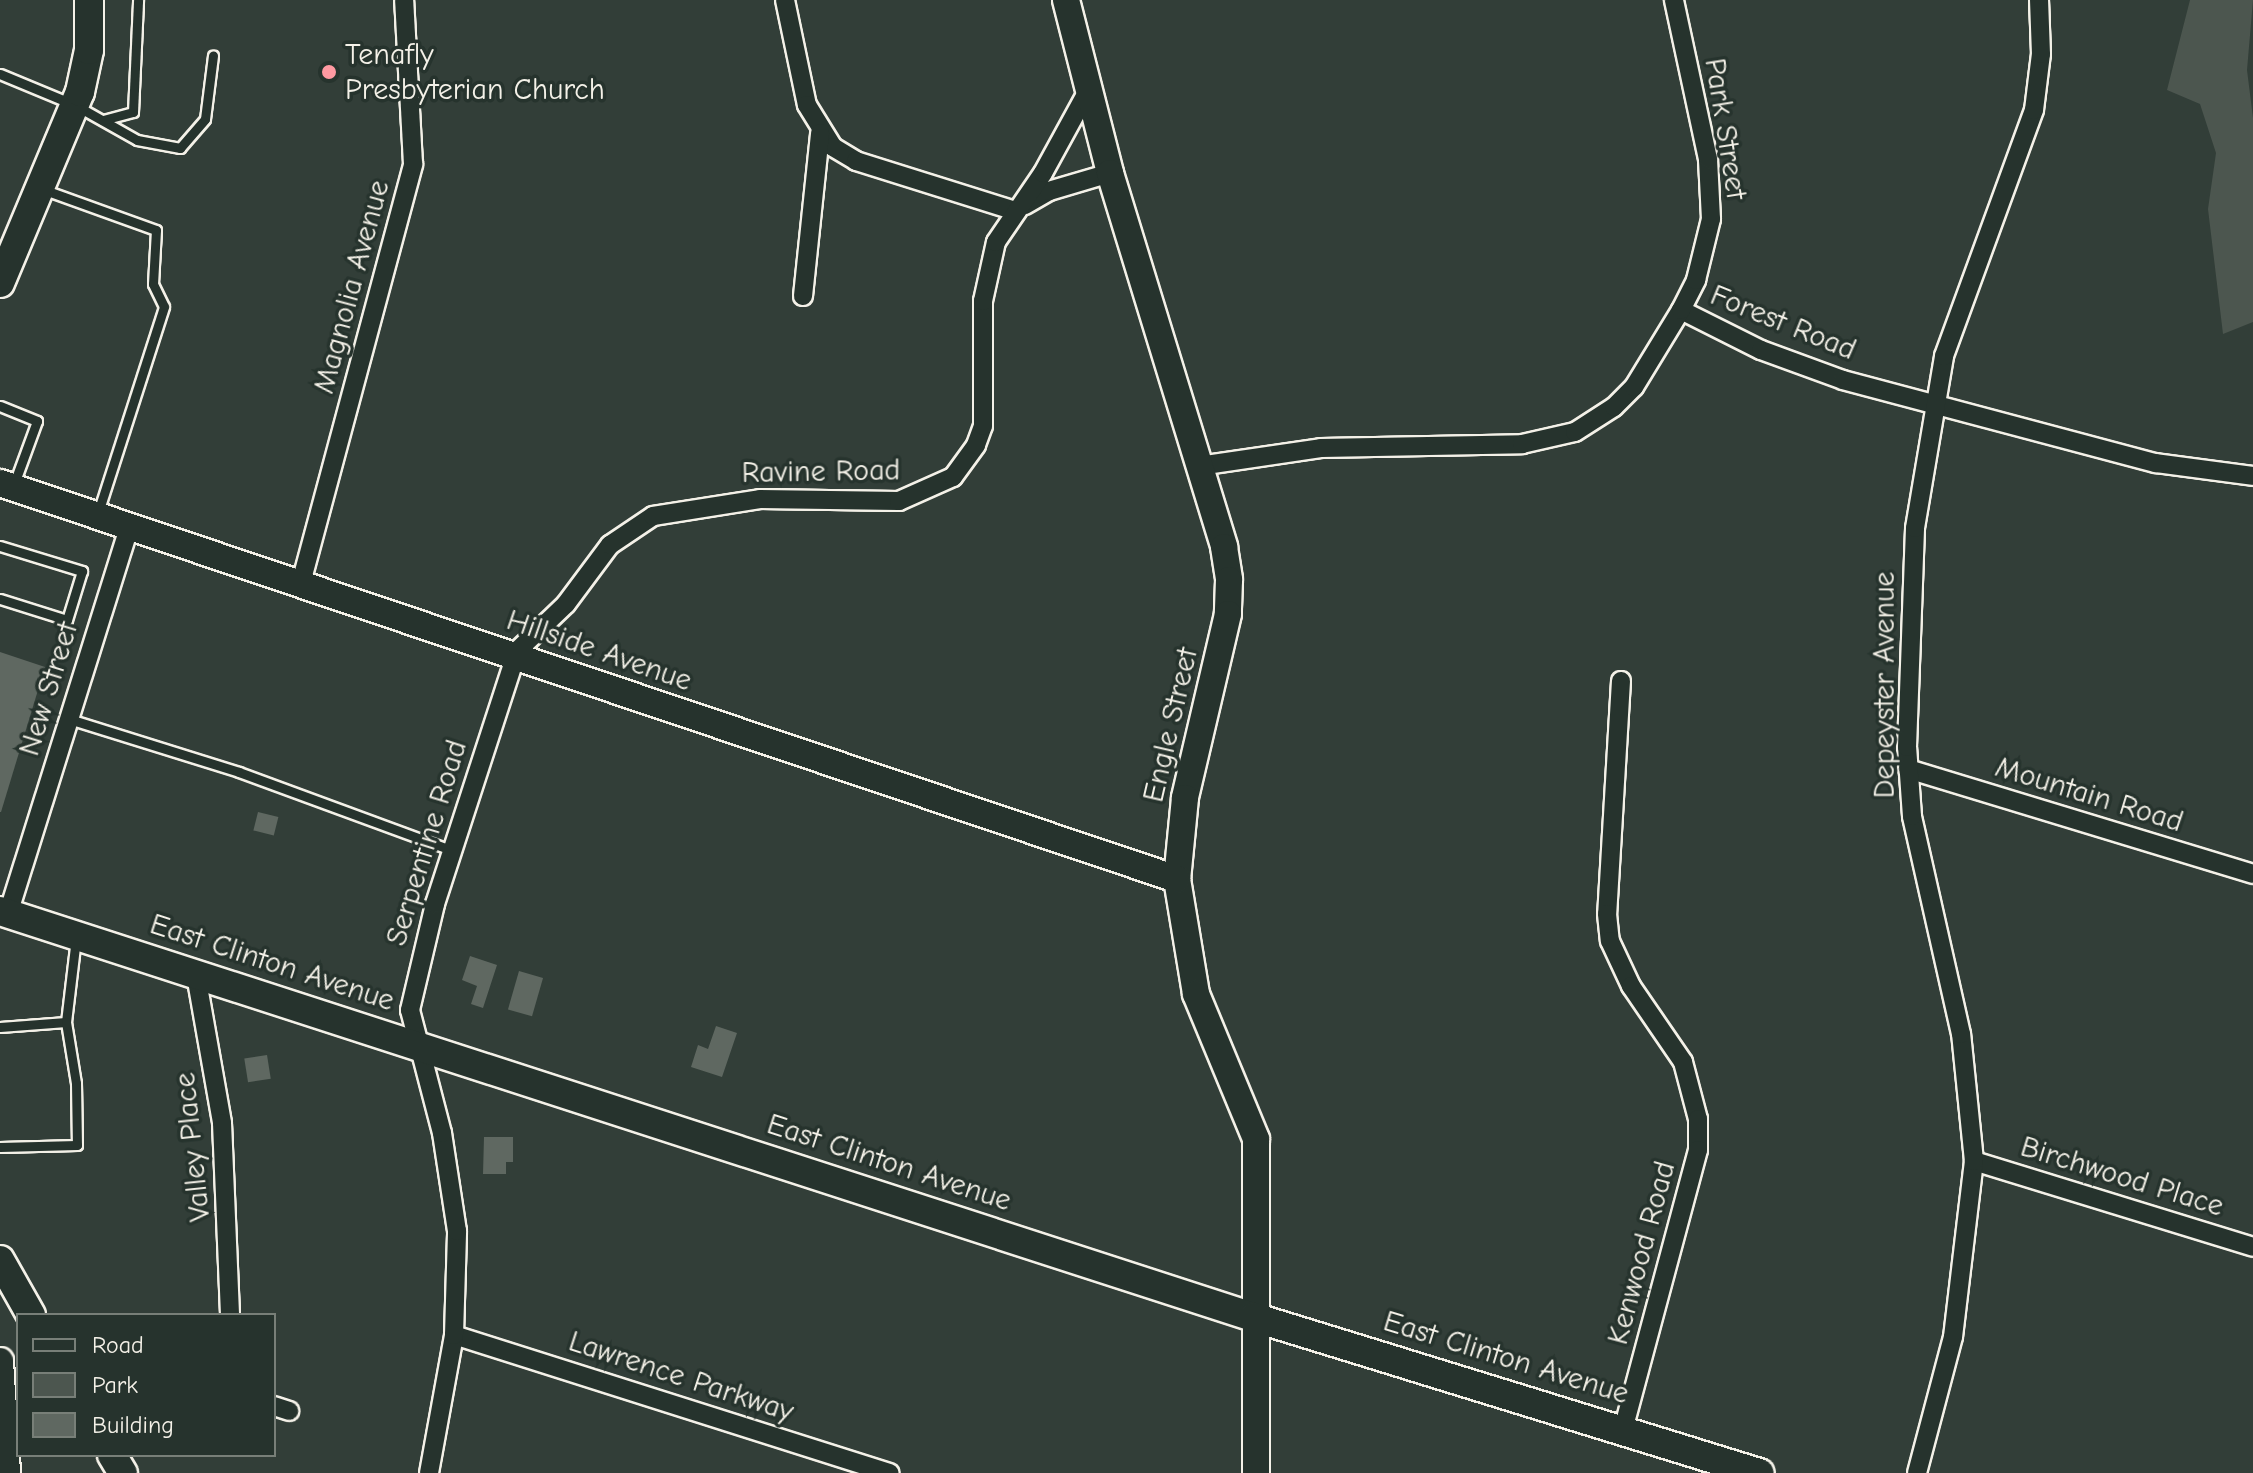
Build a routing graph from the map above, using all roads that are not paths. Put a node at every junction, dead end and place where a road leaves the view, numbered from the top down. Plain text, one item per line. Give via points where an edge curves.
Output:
1 (89, 0) edge
2 (138, 0) edge
3 (404, 0) edge
4 (785, 0) edge
5 (1066, 0) edge
6 (1674, 0) edge
7 (2039, 0) edge
8 (213, 56) dead end
9 (0, 74) edge
10 (1089, 89) junction
11 (75, 105) junction
12 (103, 120) junction
13 (820, 133) junction
14 (1110, 173) junction
15 (42, 189) junction
16 (1016, 211) junction
17 (10, 234) edge
18 (0, 283) edge
19 (803, 296) dead end
20 (1681, 310) junction
21 (1933, 402) junction
22 (0, 406) edge
23 (18, 439) dead end
24 (29, 443) junction
25 (10, 455) dead end
26 (23, 460) junction
27 (1199, 466) junction
28 (2253, 476) edge
29 (6, 485) edge
30 (97, 516) junction
31 (129, 527) junction
32 (0, 546) edge
33 (301, 583) junction
34 (0, 599) edge
35 (514, 656) junction
36 (1621, 681) dead end
37 (69, 719) junction
38 (1908, 769) junction
39 (454, 851) junction
40 (2253, 874) edge
41 (1177, 879) junction
42 (4, 913) edge
43 (77, 936) junction
44 (196, 975) junction
45 (66, 1022) junction
46 (0, 1027) edge
47 (420, 1046) junction
48 (0, 1147) edge
49 (1974, 1161) junction
50 (2253, 1247) edge
51 (0, 1260) edge
52 (30, 1313) edge
53 (230, 1313) edge
54 (1253, 1317) junction
55 (454, 1335) junction
56 (0, 1361) edge
57 (1623, 1429) junction
58 (7, 1473) edge
59 (429, 1473) edge
60 (890, 1473) edge
61 (1256, 1473) edge
62 (1759, 1473) edge
63 (1917, 1473) edge

1 - 11 main road via 89,50
2 - 12 lane via 133,112
3 - 33 street, Magnolia Avenue via 413,164
4 - 13 street via 807,105
5 - 10 street, Engle Street
6 - 20 street, Park Street via 1712,188 1706,248
7 - 21 street, Depeyster Avenue via 2041,54 2034,110 1963,296
8 - 12 lane via 205,119 180,148 137,140
9 - 11 lane
10 - 14 street, Engle Street
10 - 16 street, Ravine Road
11 - 12 lane
11 - 15 main road
13 - 16 street via 856,161
13 - 19 street
14 - 16 street, Ravine Road via 1049,191
14 - 27 street, Engle Street
15 - 17 main road
15 - 30 lane via 156,230 153,284 164,307
16 - 35 street, Ravine Road via 996,242 983,301 983,426 953,477 899,501 760,499 653,516 610,545 566,604
17 - 18 main road
20 - 21 street, Forest Road via 1802,367
20 - 27 street, Forest Road via 1634,387 1575,432 1549,440 1321,448
21 - 28 street, Forest Road via 2156,463
21 - 38 street, Depeyster Avenue via 1915,528
22 - 24 lane via 37,421
23 - 24 lane
24 - 26 lane
25 - 26 lane
26 - 29 lane
27 - 41 street, Engle Street via 1224,547 1228,614 1185,798
29 - 30 street, Hillside Avenue
30 - 31 street, Hillside Avenue
31 - 33 street, Hillside Avenue
31 - 37 street, New Street
32 - 34 lane via 82,571 67,620
33 - 35 street, Hillside Avenue
35 - 39 street, Serpentine Road
35 - 41 street, Hillside Avenue
36 - 57 street, Kenwood Road via 1607,914 1610,941 1631,986 1683,1062 1698,1119 1698,1150
37 - 39 lane via 239,772
37 - 42 street, New Street
38 - 40 street, Mountain Road
38 - 49 street, Depeyster Avenue via 1921,864 1961,1034
39 - 47 street, Serpentine Road via 431,917 410,1010
41 - 54 street, Engle Street via 1196,994 1256,1139 1259,1223
42 - 43 main road, East Clinton Avenue
43 - 44 main road, East Clinton Avenue
43 - 45 lane
44 - 47 main road, East Clinton Avenue
44 - 53 street, Valley Place via 222,1123
45 - 46 lane
45 - 48 lane via 76,1083 77,1145
47 - 54 main road, East Clinton Avenue
47 - 55 street, Serpentine Road via 451,1183 458,1268
49 - 50 street, Birchwood Place
49 - 63 street, Depeyster Avenue via 1953,1337
51 - 52 main road
54 - 57 main road, East Clinton Avenue
54 - 61 street, Engle Street
55 - 59 street, Serpentine Road
55 - 60 street, Lawrence Parkway
56 - 58 street
57 - 62 main road, East Clinton Avenue

